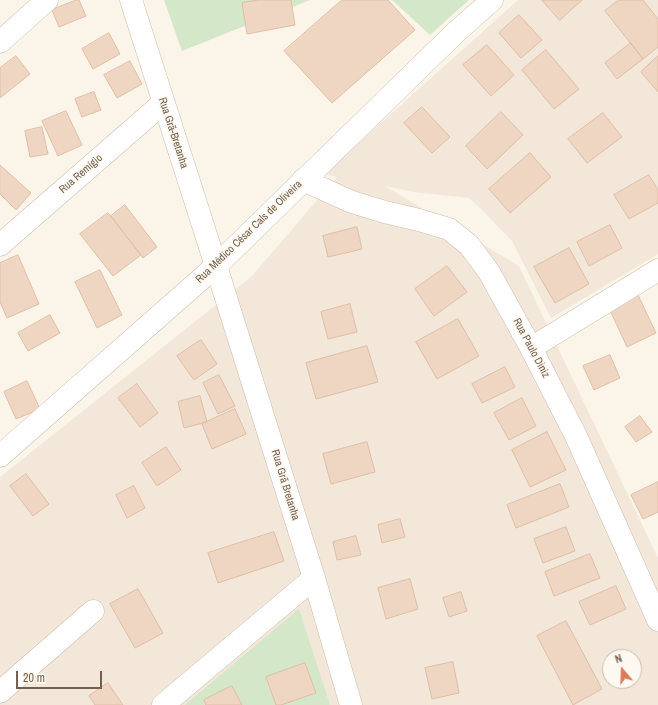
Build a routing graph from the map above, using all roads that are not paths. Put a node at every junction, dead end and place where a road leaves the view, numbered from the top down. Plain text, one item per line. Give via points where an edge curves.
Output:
1 (48, 0) edge
2 (130, 0) edge
3 (492, 0) edge
4 (0, 42) edge
5 (163, 103) junction
6 (303, 180) junction
7 (0, 245) edge
8 (216, 266) junction
9 (658, 270) edge
10 (531, 348) junction
11 (0, 456) edge
12 (314, 578) junction
13 (93, 611) dead end
14 (658, 620) edge
15 (0, 692) edge
16 (163, 705) edge
17 (351, 705) edge

1 - 4 street
2 - 5 street, Rua Grã-Bretanha
3 - 6 street, Rua Médico César Cals de Oliveira
5 - 7 street, Rua Remígio
5 - 8 street, Rua Grã-Bretanha
6 - 8 street, Rua Médico César Cals de Oliveira
6 - 10 street, Rua Paulo Diniz via 352,202 449,230 469,245 489,272
8 - 11 street, Rua Médico César Cals de Oliveira
8 - 12 street, Rua Grã Bretanha
9 - 10 street
10 - 14 street, Rua Paulo Diniz via 576,436
12 - 16 street
12 - 17 street, Rua Grã Bretanha
13 - 15 street

